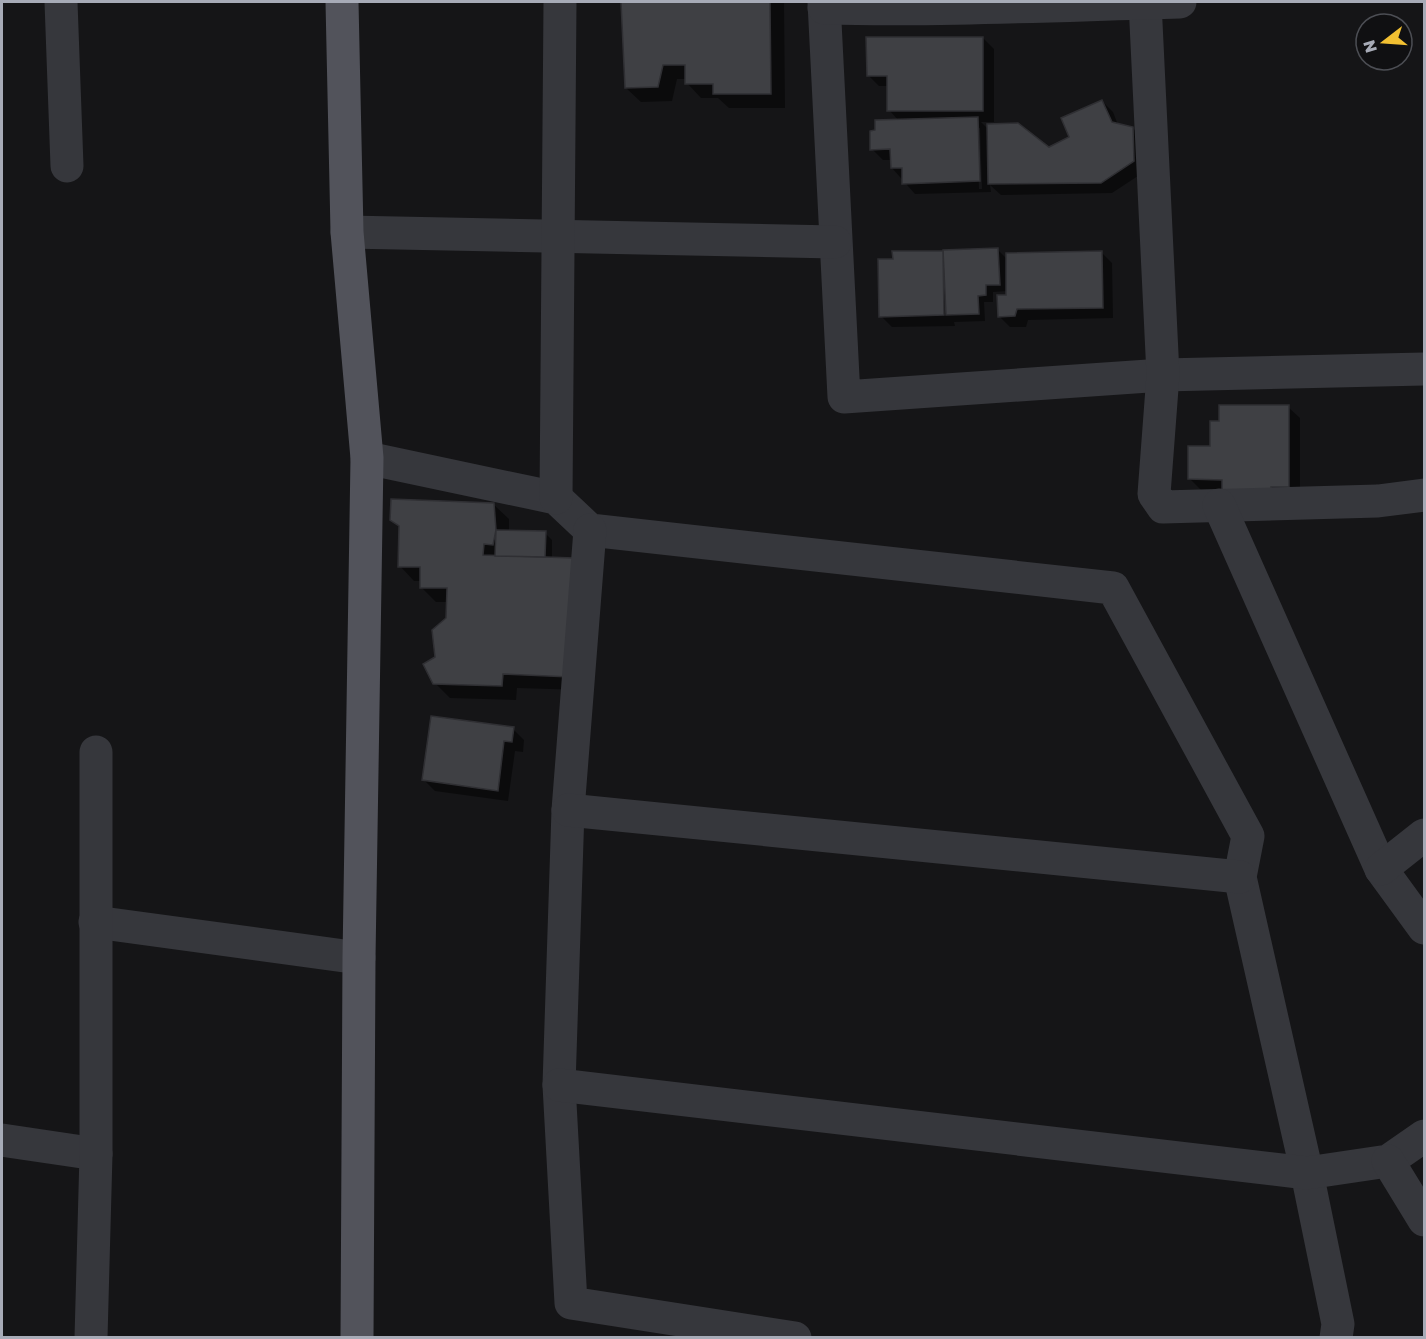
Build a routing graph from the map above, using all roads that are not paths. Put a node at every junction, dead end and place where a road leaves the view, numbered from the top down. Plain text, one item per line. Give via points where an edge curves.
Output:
1 (61, 2) edge
2 (342, 2) edge
3 (560, 2) edge
4 (1145, 2) edge
5 (1180, 2) edge
6 (824, 5) edge
7 (67, 166) dead end
8 (347, 232) junction
9 (559, 237) junction
10 (836, 242) junction
11 (1425, 369) edge
12 (1163, 375) junction
13 (367, 458) junction
14 (1425, 495) edge
15 (556, 498) junction
16 (1219, 505) junction
17 (590, 530) junction
18 (96, 752) dead end
19 (568, 810) junction
20 (1425, 836) edge
21 (1381, 869) junction
22 (1240, 877) junction
23 (95, 922) junction
24 (1425, 928) edge
25 (359, 958) junction
26 (559, 1085) junction
27 (1425, 1136) edge
28 (2, 1140) edge
29 (96, 1154) junction
30 (1388, 1161) junction
31 (1307, 1173) junction
32 (1425, 1220) edge
33 (91, 1338) edge
34 (357, 1338) edge
35 (795, 1338) edge
36 (1336, 1338) edge

1 - 7 street
2 - 8 main road
3 - 9 street
4 - 5 street
4 - 6 street via 896,10
4 - 12 street
6 - 10 street
8 - 9 street
8 - 13 main road
9 - 10 street
9 - 15 street
10 - 12 street via 844,397
11 - 12 street
12 - 16 street via 1154,495 1163,507
13 - 15 street
13 - 25 main road
14 - 16 street via 1378,501
15 - 17 street
16 - 21 street
17 - 19 street
17 - 22 street via 1113,588 1248,836
18 - 23 street
19 - 22 street
19 - 26 street
20 - 21 street
21 - 24 street
22 - 31 street
23 - 25 street
23 - 29 street
25 - 34 main road
26 - 31 street
26 - 35 street via 571,1303
27 - 30 street
28 - 29 street
29 - 33 street
30 - 31 street
30 - 32 street
31 - 36 street via 1338,1324

